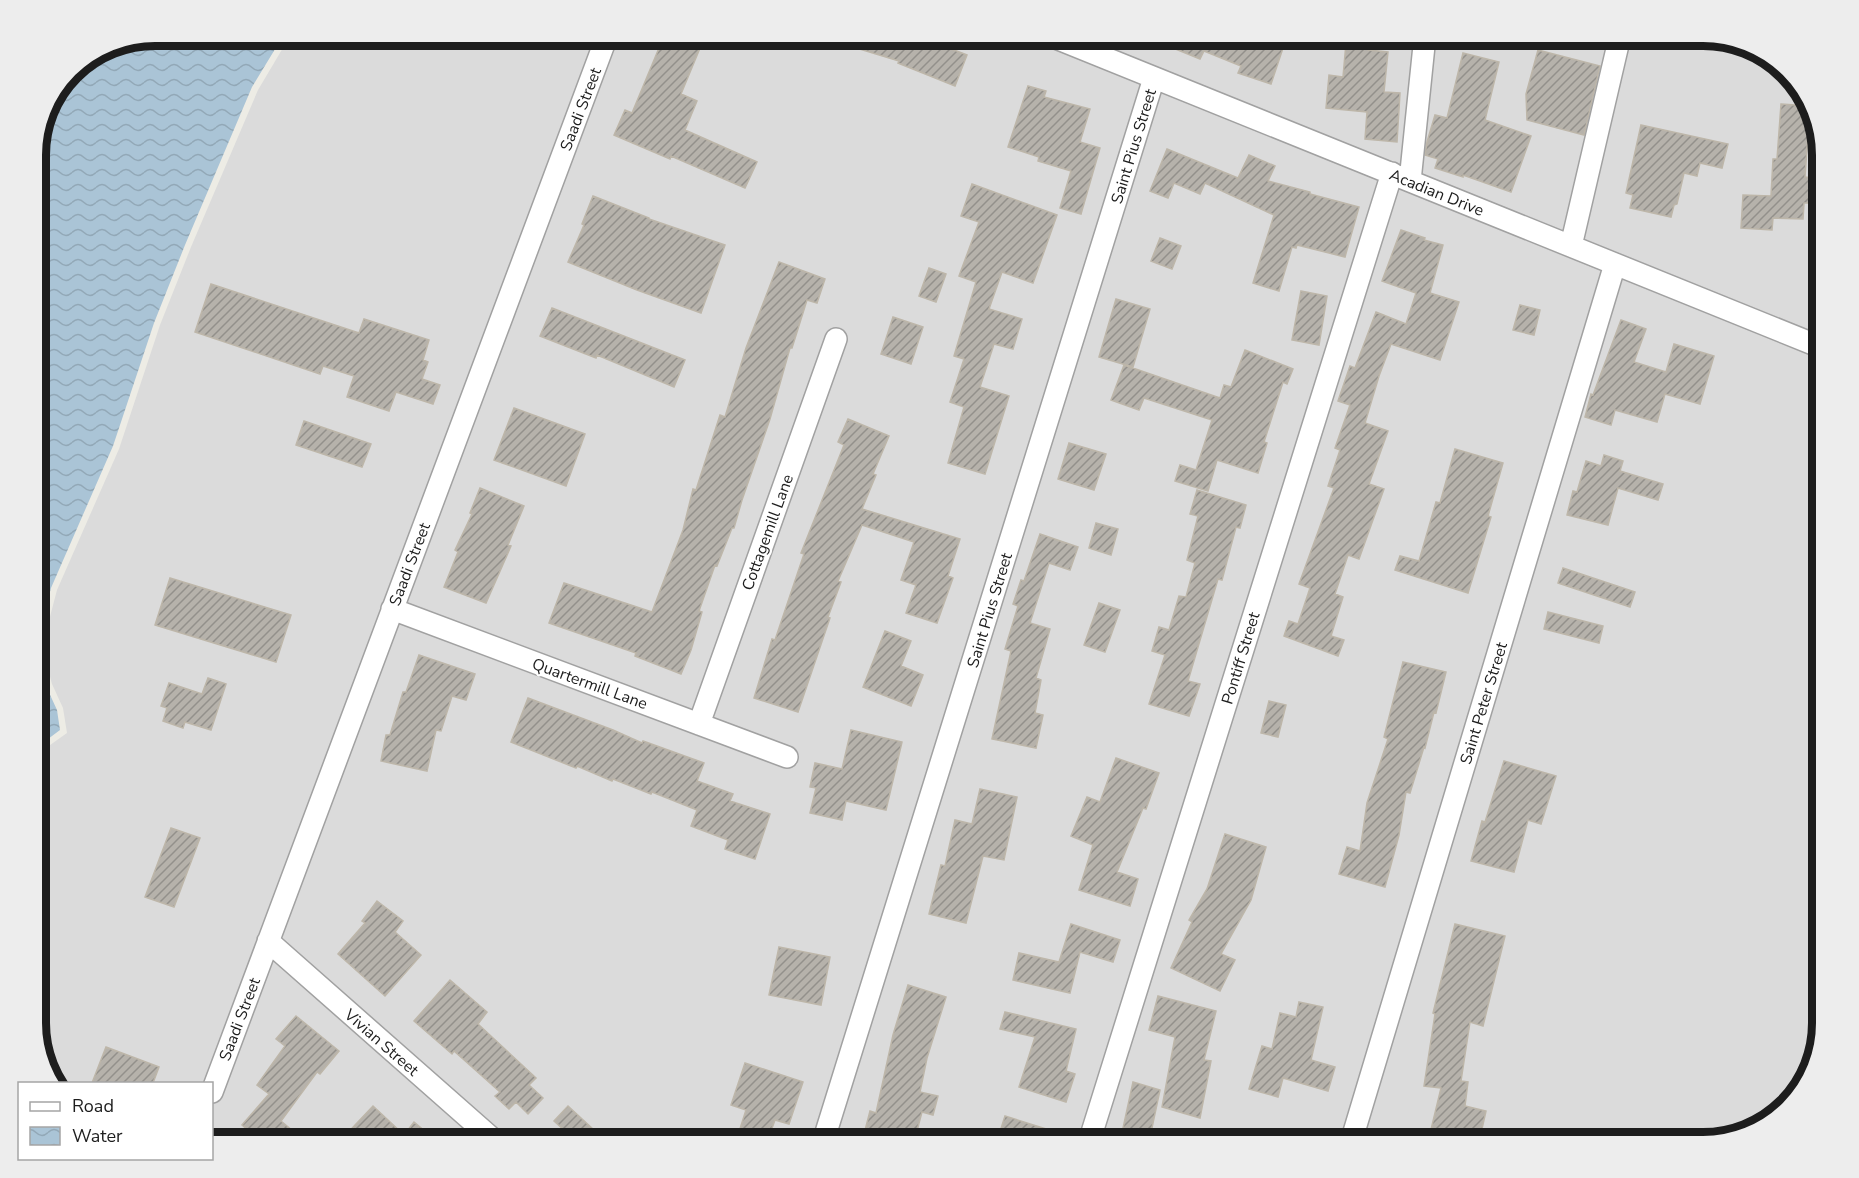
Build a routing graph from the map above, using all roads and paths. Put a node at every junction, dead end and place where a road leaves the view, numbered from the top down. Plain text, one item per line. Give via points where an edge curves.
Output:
1 (1077, 46) edge
2 (1423, 46) edge
3 (1618, 46) edge
4 (603, 47) edge
5 (1154, 78) junction
6 (1401, 177) junction
7 (1571, 246) junction
8 (1615, 264) junction
9 (836, 339) dead end
10 (1812, 344) edge
11 (392, 609) junction
12 (699, 724) junction
13 (787, 757) dead end
14 (268, 941) junction
15 (213, 1089) edge
16 (485, 1132) edge
17 (826, 1132) edge
18 (1092, 1132) edge
19 (1354, 1132) edge

1 - 5 street, Acadian Drive
2 - 6 street, Pontiff Street
3 - 7 street
4 - 11 street, Saadi Street
5 - 6 street, Acadian Drive
5 - 17 street, Saint Pius Street
6 - 7 street, Acadian Drive
6 - 18 street, Pontiff Street
7 - 8 street, Acadian Drive
8 - 10 street, Acadian Drive
8 - 19 street, Saint Peter Street
9 - 12 street, Cottagemill Lane
11 - 12 street, Quartermill Lane
11 - 14 street, Saadi Street
12 - 13 street, Quartermill Lane
14 - 15 street, Saadi Street
14 - 16 street, Vivian Street

